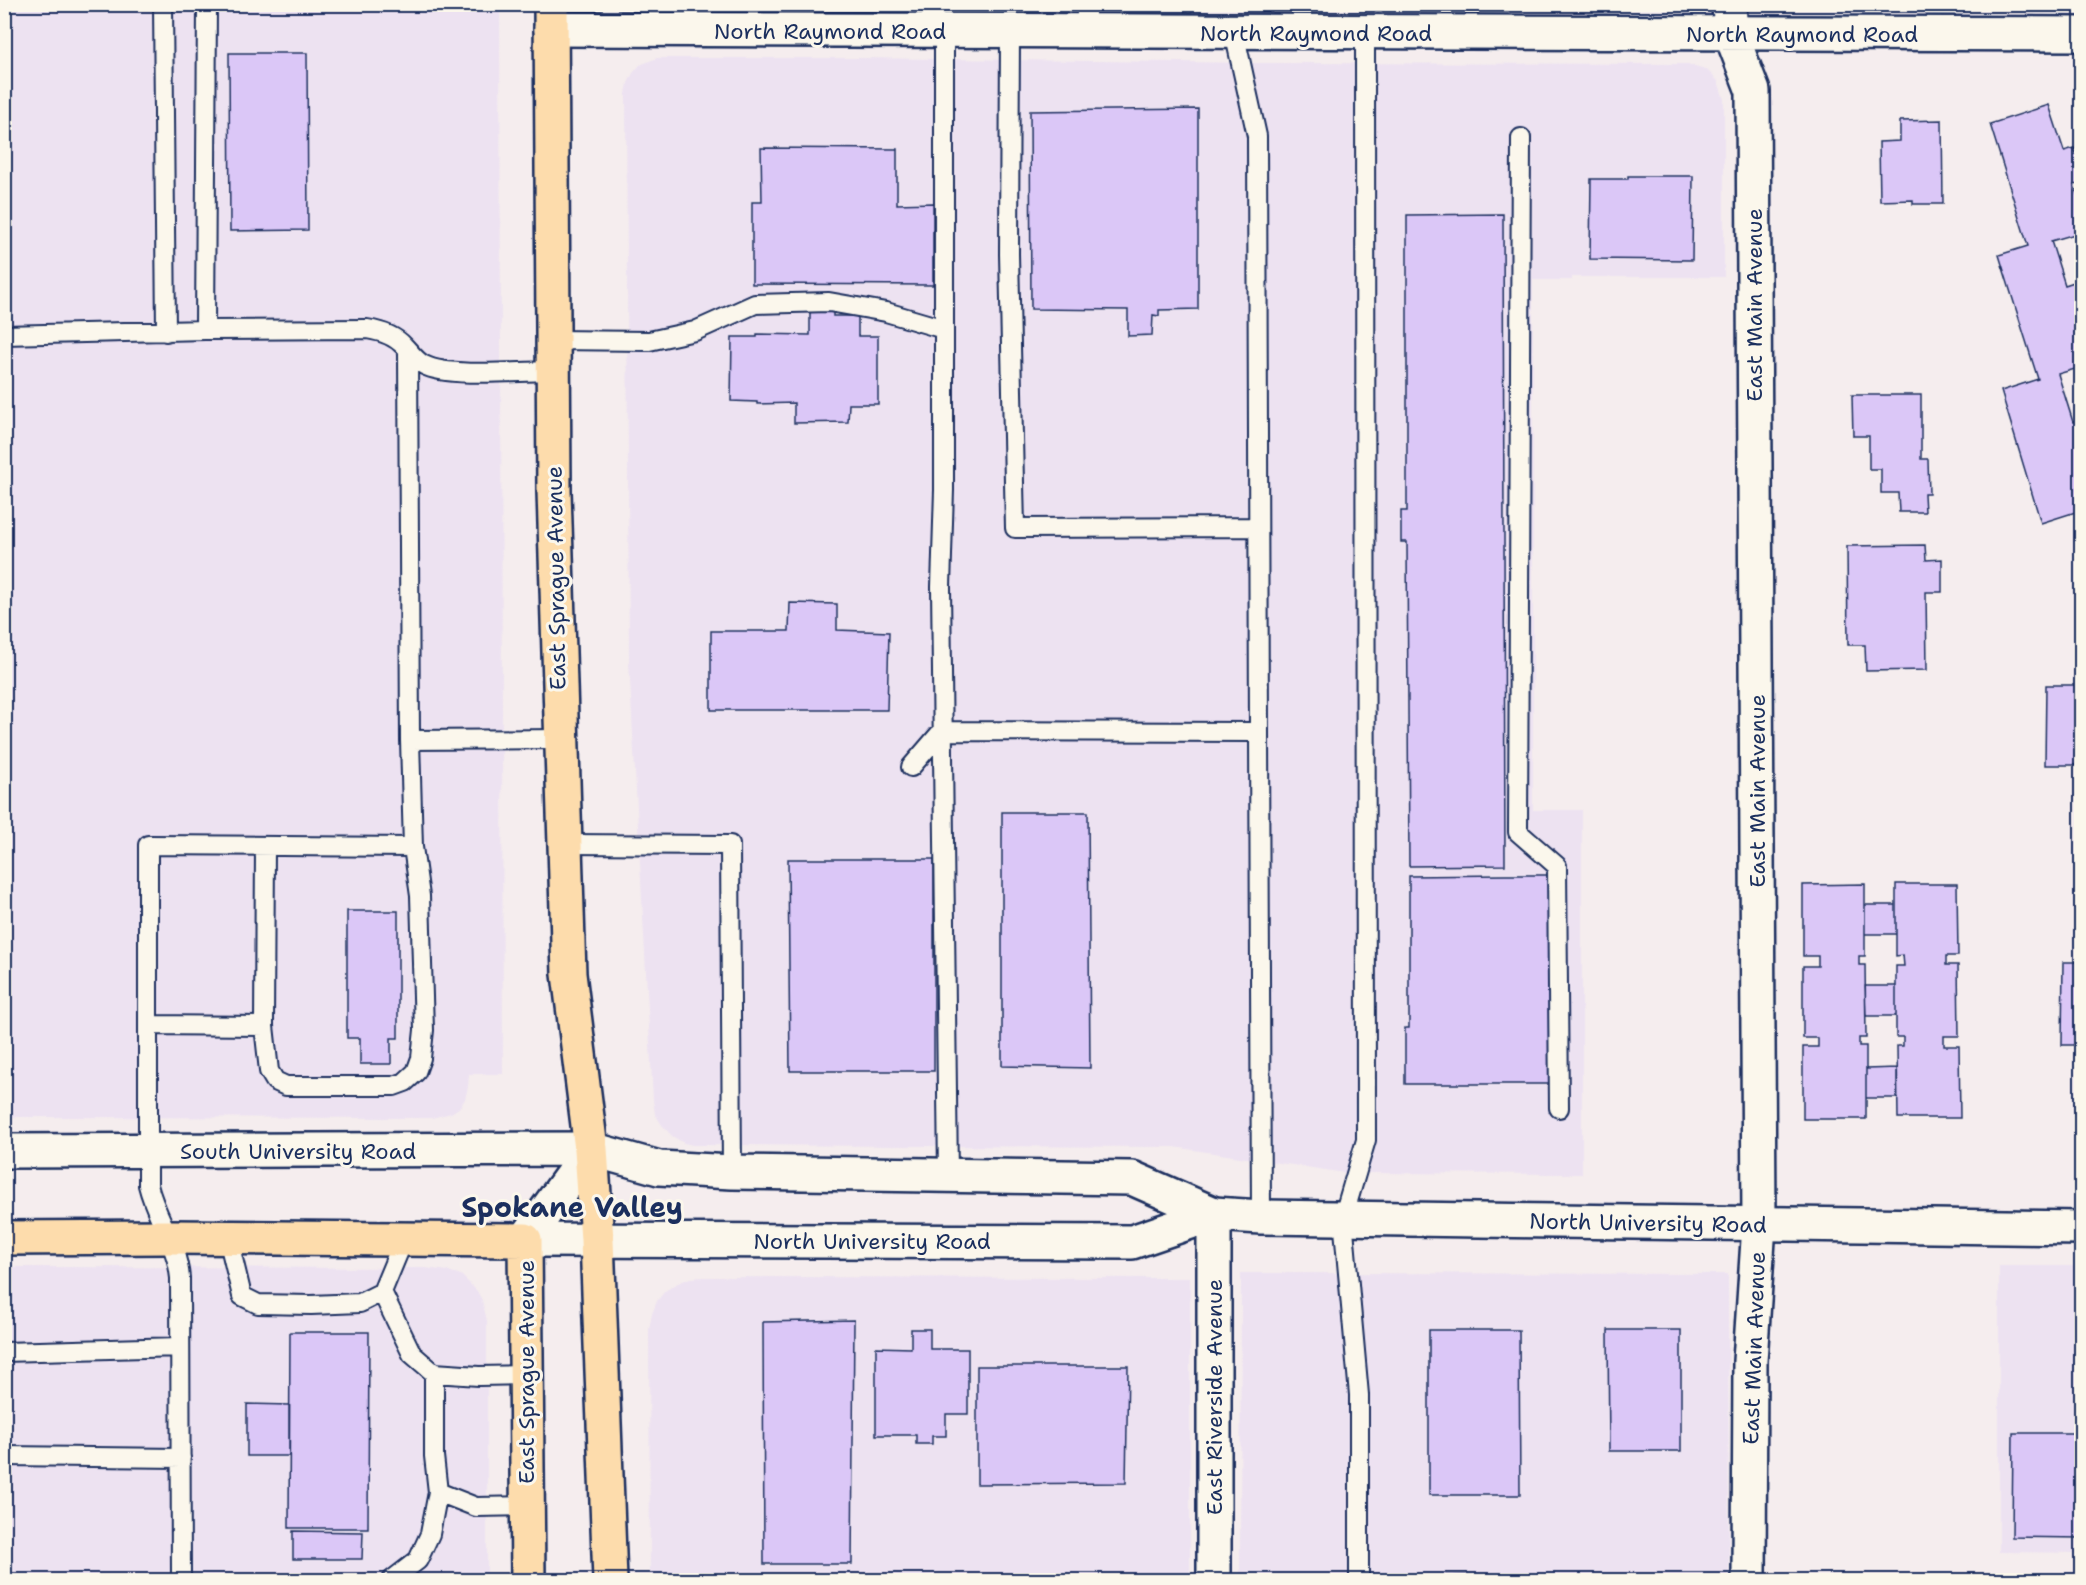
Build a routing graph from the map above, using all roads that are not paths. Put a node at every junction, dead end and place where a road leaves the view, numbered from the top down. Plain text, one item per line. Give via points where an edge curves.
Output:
1 (163, 4) edge
2 (209, 6) edge
3 (551, 17) edge
4 (1086, 18) edge
5 (1730, 19) edge
6 (944, 31) junction
7 (1010, 31) junction
8 (1234, 32) junction
9 (1365, 33) junction
10 (2082, 34) edge
11 (1521, 138) dead end
12 (944, 329) junction
13 (205, 330) junction
14 (166, 332) junction
15 (4, 335) edge
16 (408, 351) junction
17 (552, 355) junction
18 (1258, 527) junction
19 (942, 731) junction
20 (1259, 732) junction
21 (560, 739) junction
22 (410, 740) junction
23 (910, 767) dead end
24 (564, 844) junction
25 (265, 846) junction
26 (413, 847) junction
27 (148, 1025) junction
28 (264, 1026) junction
29 (1559, 1108) dead end
30 (591, 1149) junction
31 (4, 1151) edge
32 (148, 1152) junction
33 (732, 1172) junction
34 (948, 1176) junction
35 (1214, 1214) junction
36 (1261, 1216) junction
37 (1343, 1218) junction
38 (1759, 1225) junction
39 (2082, 1228) edge
40 (170, 1237) junction
41 (4, 1238) edge
42 (228, 1238) junction
43 (404, 1239) junction
44 (525, 1240) junction
45 (597, 1240) junction
46 (382, 1292) junction
47 (180, 1347) junction
48 (4, 1352) edge
49 (434, 1373) junction
50 (526, 1375) junction
51 (4, 1456) edge
52 (181, 1458) junction
53 (438, 1492) junction
54 (527, 1506) junction
55 (181, 1581) edge
56 (392, 1581) edge
57 (528, 1581) edge
58 (610, 1581) edge
59 (1214, 1581) edge
60 (1359, 1581) edge
61 (1749, 1581) edge

1 - 14 lane
2 - 13 lane
3 - 6 street, North Raymond Road
3 - 17 main road, East Sprague Avenue
4 - 7 street, North Raymond Road
4 - 8 street, North Raymond Road
5 - 9 street, North Raymond Road
5 - 10 street, North Raymond Road
5 - 38 street, East Main Avenue via 1753,91
6 - 7 street, North Raymond Road
6 - 12 lane
7 - 18 lane via 1009,254 1016,528
8 - 9 street, North Raymond Road
8 - 18 lane via 1257,136
9 - 37 lane via 1366,1140
11 - 29 lane via 1518,832 1557,866
12 - 17 lane via 886,312 829,302 766,303 695,331 649,342
12 - 19 lane
13 - 14 lane
13 - 16 lane via 367,329 392,337
14 - 15 lane
16 - 17 lane via 423,365 448,371
16 - 22 lane
17 - 21 main road, East Sprague Avenue
18 - 20 lane
19 - 20 lane
19 - 23 lane
19 - 34 lane
20 - 36 lane
21 - 22 lane
21 - 24 main road, East Sprague Avenue
22 - 26 lane
24 - 30 main road, East Sprague Avenue via 569,974
24 - 33 lane via 730,845
25 - 26 lane
25 - 27 lane via 148,845
25 - 28 lane
26 - 28 lane via 420,896 424,1030 416,1072 394,1086 286,1086 275,1081 269,1071
27 - 28 lane
27 - 32 lane
30 - 32 street, South University Road
30 - 33 street, North University Road via 659,1168
30 - 44 street, East Sprague Avenue
30 - 45 main road, East Sprague Avenue
31 - 32 street, South University Road
32 - 40 lane via 152,1204
33 - 34 street, North University Road
34 - 35 street, North University Road via 1132,1178
35 - 36 street, North University Road
35 - 45 street, North University Road via 1132,1242
35 - 59 street, East Riverside Avenue
36 - 37 street, North University Road
37 - 38 street, North University Road
37 - 60 lane via 1359,1395
38 - 39 street, North University Road
38 - 61 street, East Main Avenue via 1750,1361
40 - 41 main road
40 - 42 main road
40 - 47 lane via 179,1263
42 - 43 main road
42 - 46 lane via 242,1296 258,1304 360,1303
43 - 44 main road
43 - 46 lane
44 - 45 street, North University Road
44 - 50 main road, East Sprague Avenue
45 - 58 main road, East Sprague Avenue
46 - 49 lane via 412,1354
47 - 48 lane
47 - 52 lane
49 - 50 lane
49 - 53 lane
50 - 54 main road, East Sprague Avenue
51 - 52 lane
52 - 55 lane
53 - 54 lane via 476,1507
53 - 56 lane via 430,1533 418,1560
54 - 57 main road, East Sprague Avenue

